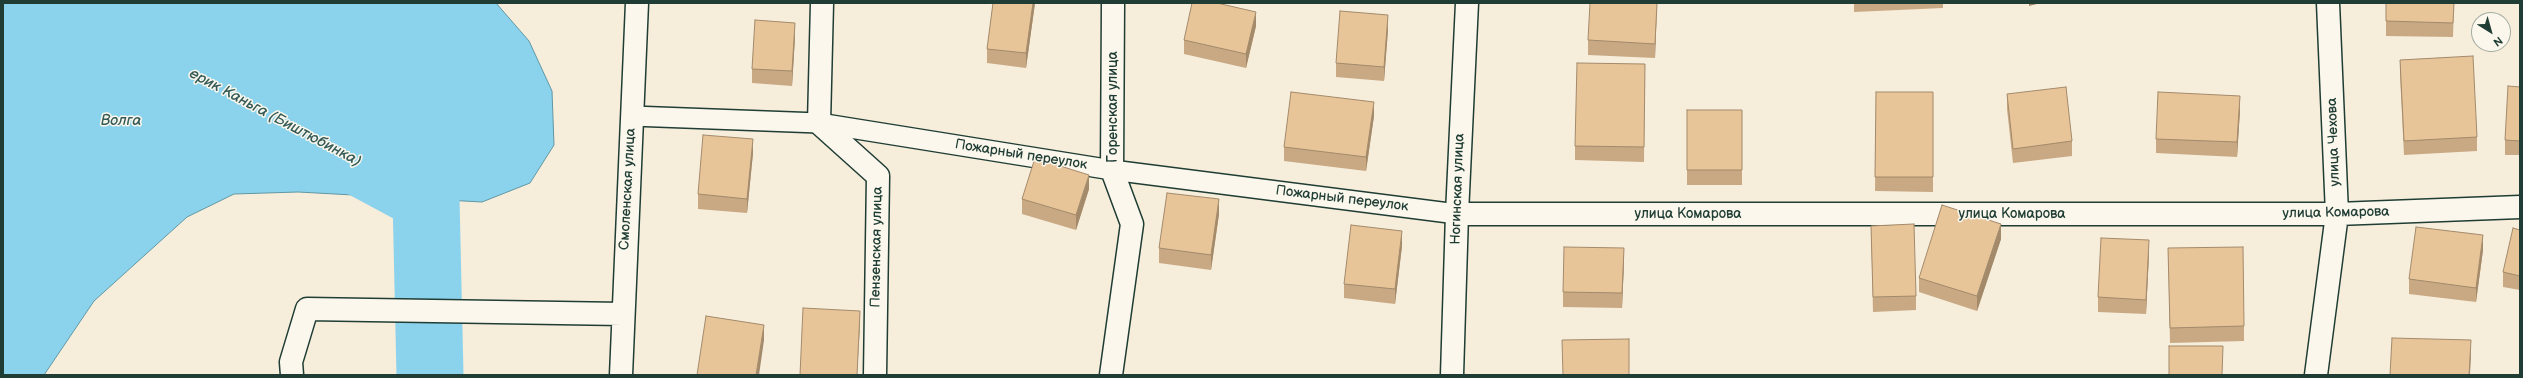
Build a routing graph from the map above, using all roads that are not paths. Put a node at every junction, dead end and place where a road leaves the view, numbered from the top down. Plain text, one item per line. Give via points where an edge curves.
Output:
1 (637, 3) edge
2 (822, 3) edge
3 (1113, 3) edge
4 (1467, 3) edge
5 (2328, 3) edge
6 (632, 116) junction
7 (819, 123) junction
8 (1112, 170) junction
9 (2520, 207) edge
10 (1457, 214) junction
11 (2337, 214) junction
12 (622, 314) junction
13 (292, 375) edge
14 (621, 375) edge
15 (875, 375) edge
16 (1111, 375) edge
17 (1452, 375) edge
18 (2316, 375) edge

1 - 6 street, Смоленская улица
2 - 7 street
3 - 8 street, Горенская улица
4 - 10 street, Ногинская улица
5 - 11 street, улица Чехова
6 - 7 lane, Пожарный переулок
6 - 12 street, Смоленская улица
7 - 8 lane, Пожарный переулок
7 - 15 street, Пензенская улица via 878,176
8 - 10 lane, Пожарный переулок
8 - 16 street, Горенская улица via 1132,224
9 - 11 street, улица Комарова
10 - 11 street, улица Комарова
10 - 17 street, Ногинская улица
11 - 18 street, улица Чехова
12 - 13 street via 307,309 291,362
12 - 14 street, Смоленская улица

